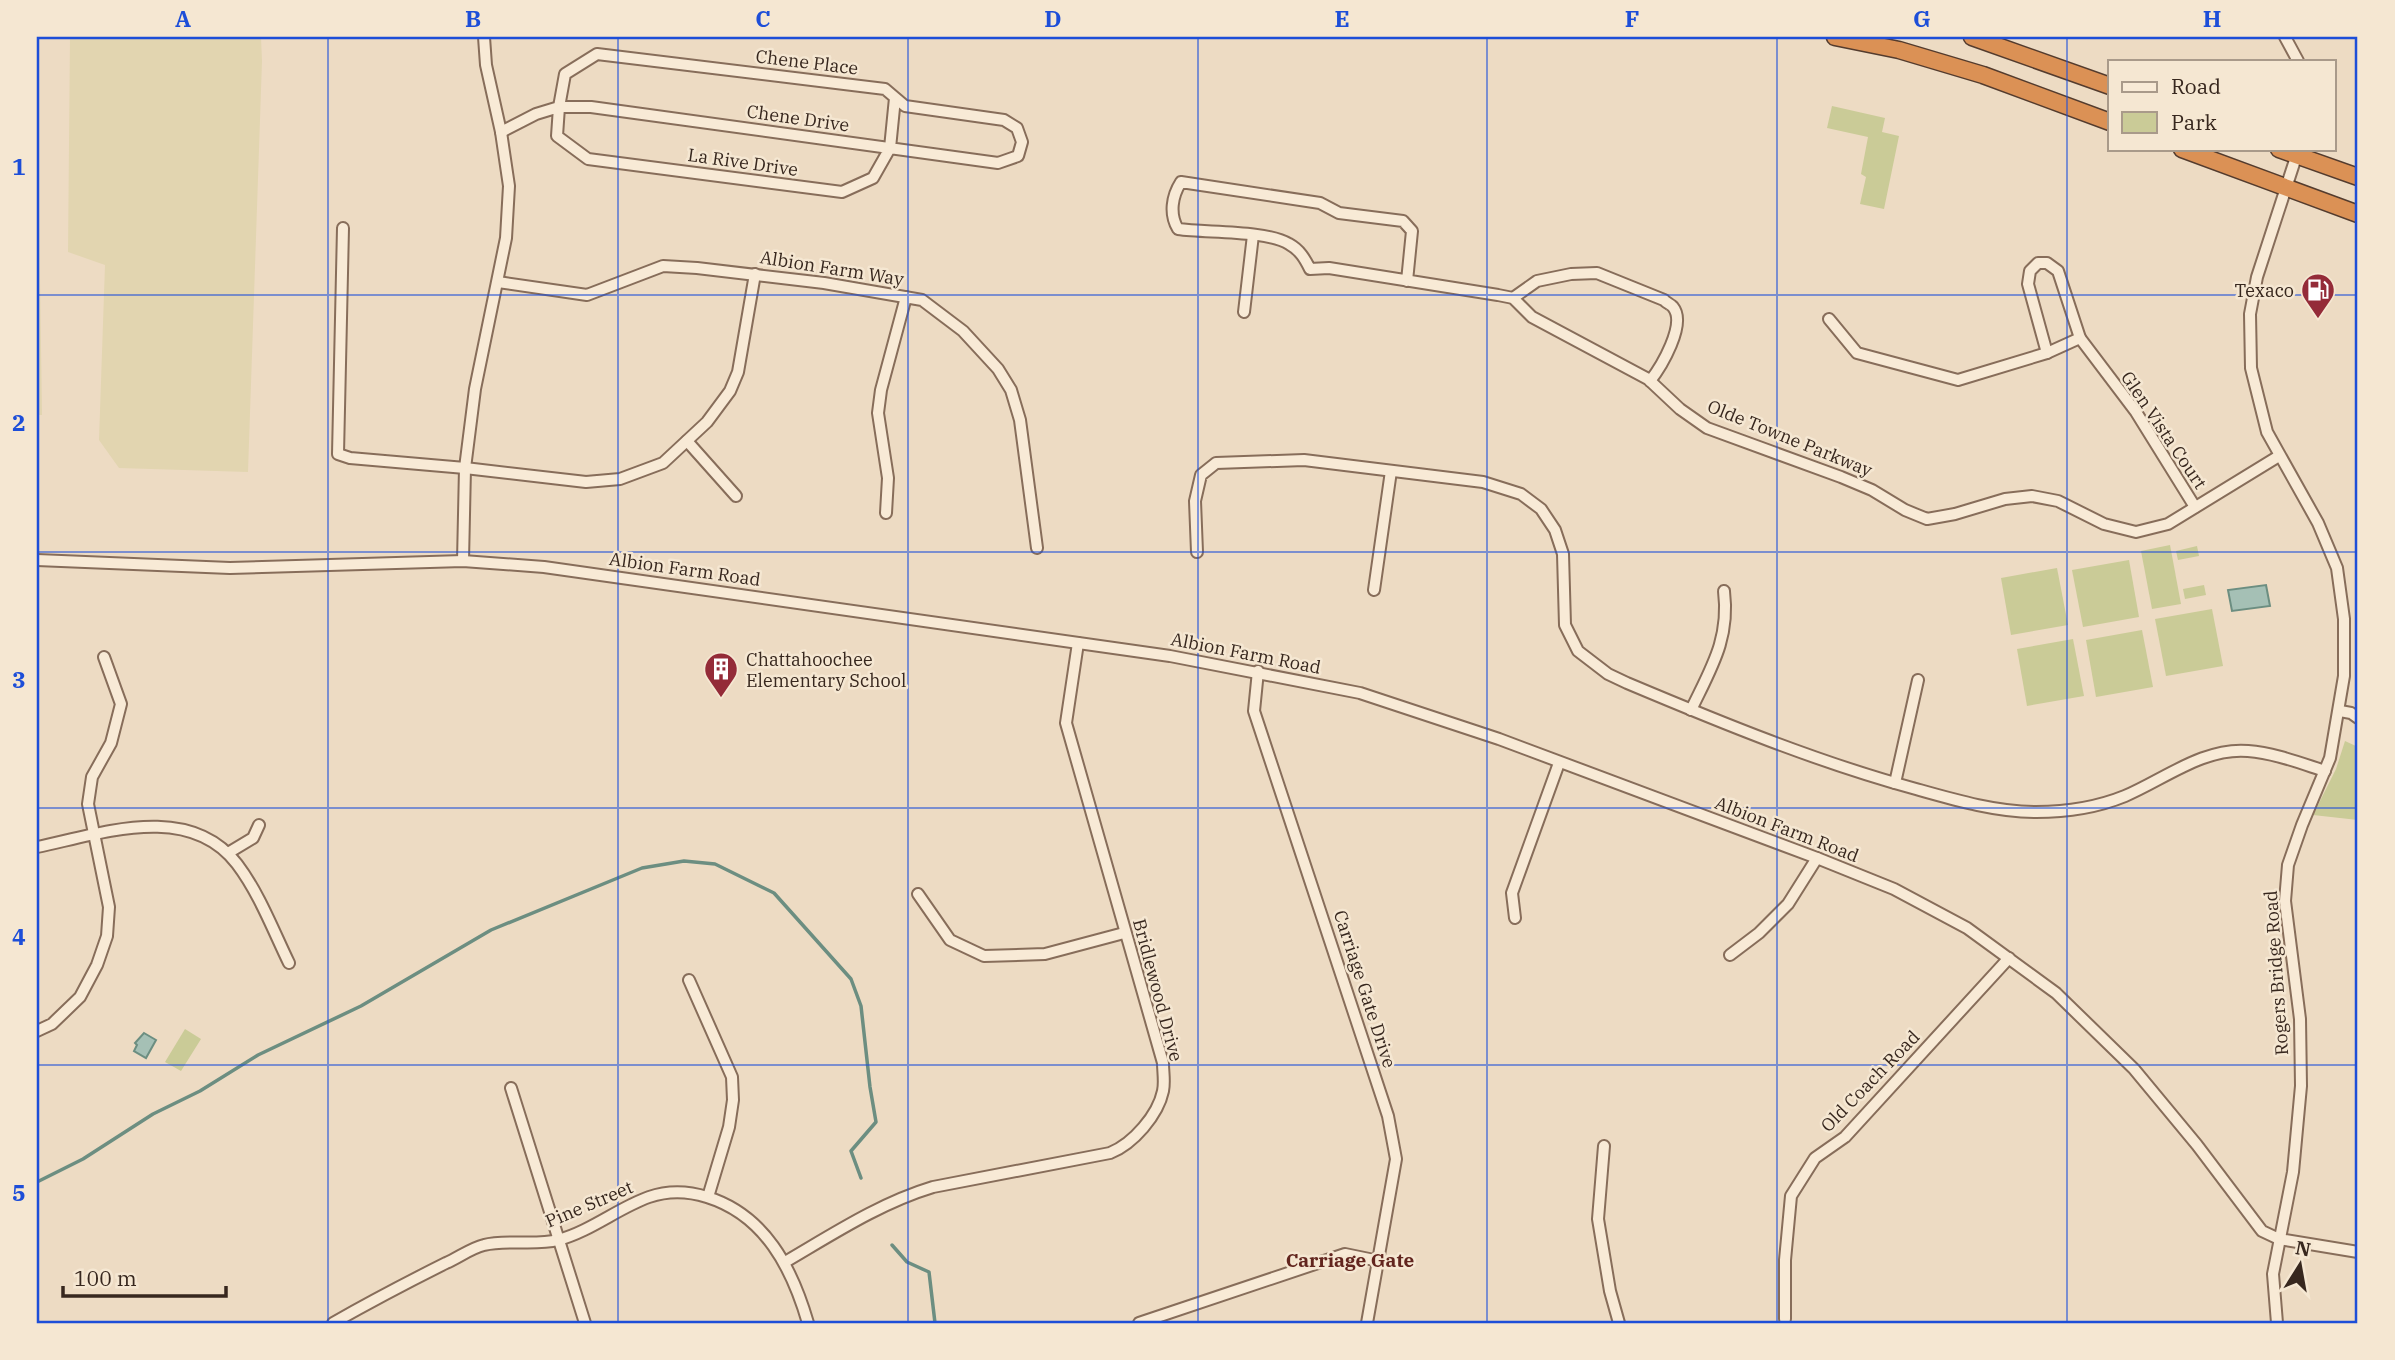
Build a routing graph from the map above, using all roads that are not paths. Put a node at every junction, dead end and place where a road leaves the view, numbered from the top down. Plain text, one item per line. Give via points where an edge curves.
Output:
1 (484, 37) edge
2 (1836, 37) edge
3 (1972, 37) edge
4 (2285, 37) edge
5 (2297, 60) edge
6 (2108, 85) edge
7 (895, 98) junction
8 (559, 107) junction
9 (2108, 121) edge
10 (501, 132) junction
11 (1022, 142) joint
12 (890, 148) junction
13 (2185, 150) edge
14 (2298, 152) edge
15 (2358, 177) edge
16 (2287, 188) junction
17 (2358, 214) edge
18 (343, 228) dead end
19 (1253, 235) junction
20 (755, 274) junction
21 (1407, 281) junction
22 (498, 282) junction
23 (906, 297) junction
24 (1513, 298) junction
25 (1244, 312) dead end
26 (1829, 319) dead end
27 (2080, 338) junction
28 (2047, 353) junction
29 (1650, 381) junction
30 (687, 441) junction
31 (2279, 456) junction
32 (465, 468) junction
33 (1391, 471) junction
34 (736, 496) dead end
35 (2195, 507) junction
36 (886, 513) dead end
37 (1037, 548) dead end
38 (1197, 552) dead end
39 (37, 560) edge
40 (463, 561) junction
41 (1374, 590) dead end
42 (1724, 591) dead end
43 (1077, 643) junction
44 (104, 657) dead end
45 (1258, 671) junction
46 (1918, 680) dead end
47 (1691, 710) junction
48 (2352, 712) edge
49 (1559, 763) junction
50 (2325, 771) junction
51 (1895, 783) junction
52 (259, 825) dead end
53 (94, 835) junction
54 (37, 847) edge
55 (228, 853) junction
56 (1817, 858) junction
57 (918, 894) dead end
58 (1515, 918) dead end
59 (1125, 933) junction
60 (1730, 955) dead end
61 (2009, 958) junction
62 (289, 963) dead end
63 (689, 980) dead end
64 (37, 1031) edge
65 (511, 1088) dead end
66 (1604, 1146) dead end
67 (708, 1197) junction
68 (560, 1239) junction
69 (2279, 1239) junction
70 (2358, 1252) edge
71 (1378, 1261) junction
72 (785, 1262) junction
73 (336, 1322) edge
74 (1784, 1322) edge
75 (585, 1323) edge
76 (808, 1323) edge
77 (1139, 1323) edge
78 (1367, 1323) edge
79 (1619, 1323) edge
80 (2277, 1323) edge

1 - 10 street
2 - 9 highway via 1983,75
3 - 6 highway
4 - 5 street
7 - 8 street, Chene Place via 885,89 597,54 565,74
7 - 11 street, Chene Place via 905,106 1004,120 1017,128
7 - 12 street, La Rive Drive
8 - 10 street
8 - 12 street, Chene Drive via 592,107
8 - 12 street, La Rive Drive via 557,136 588,159 842,192 873,178
10 - 22 street via 509,186
11 - 12 street, Chene Drive via 1018,156 998,163
13 - 16 highway
14 - 15 highway
14 - 16 street, Rogers Bridge Road
16 - 17 highway
16 - 31 street, Rogers Bridge Road via 2257,277 2250,314 2251,368 2267,432
18 - 32 street via 338,454
19 - 21 street via 1287,243 1301,253 1310,270 1329,268
19 - 21 street via 1178,229 1172,200 1181,182 1403,221 1412,231
19 - 25 street
20 - 22 street, Albion Farm Way via 663,266 587,295
20 - 23 street, Albion Farm Way
20 - 30 street via 738,372 730,391
21 - 24 street
22 - 32 street via 475,388
23 - 36 street via 878,413 888,478
23 - 37 street, Albion Farm Way via 922,300 963,331 1011,390 1020,420
24 - 29 street, Olde Towne Parkway via 1532,317
24 - 29 street via 1536,281 1597,273 1664,300 1678,317 1667,355
26 - 28 street via 1857,353 1958,380
27 - 28 street
27 - 28 street, Glen Vista Court via 2058,271 2048,263 2038,263 2030,271 2028,284
27 - 35 street, Glen Vista Court via 2136,412
29 - 35 street, Olde Towne Parkway via 1707,428 1841,477 1927,519 2032,496 2058,501 2104,524 2136,532 2168,524
30 - 32 street via 663,463 620,479 586,482
30 - 34 street
31 - 35 street, Olde Towne Parkway
31 - 48 street, Rogers Bridge Road via 2318,523 2337,568 2344,619 2344,676
32 - 40 street
33 - 38 street via 1304,460 1216,463 1201,475 1195,501
33 - 41 street
33 - 47 street via 1483,482 1521,494 1541,509 1563,554 1564,625 1578,651 1608,674
39 - 40 street, Albion Farm Road via 230,568
40 - 43 street, Albion Farm Road via 557,569
42 - 47 street via 1726,620 1721,645
43 - 45 street, Albion Farm Road
43 - 59 street, Bridlewood Drive via 1066,723
44 - 53 street via 121,704 111,743 92,777 88,804
45 - 49 street, Albion Farm Road via 1360,693 1499,738
45 - 71 street, Carriage Gate Drive via 1254,711 1388,1116 1396,1159
46 - 51 street
47 - 51 street via 1794,751
48 - 50 street, Rogers Bridge Road
49 - 56 street, Albion Farm Road
49 - 58 street via 1512,893
50 - 51 street via 2246,750 2212,755 2123,797 2086,808 2036,812 1992,808
50 - 69 street, Rogers Bridge Road via 2288,865 2285,901 2300,1019 2301,1086 2293,1172
52 - 55 street via 253,838
53 - 54 street
53 - 55 street via 133,827 182,828
53 - 64 street via 109,907 107,936 80,997 52,1024
55 - 62 street via 253,888
56 - 60 street via 1788,904
56 - 61 street, Albion Farm Road via 1894,889 1967,928
57 - 59 street via 950,940 984,956 1045,954
59 - 72 street, Bridlewood Drive via 1164,1078 1158,1105 1130,1141 1100,1156 909,1194
61 - 69 street, Albion Farm Road via 2056,993 2134,1069 2262,1231
61 - 74 street, Old Coach Road via 1845,1137 1815,1158 1797,1186 1791,1196
63 - 67 street via 732,1077 729,1126
65 - 68 street
66 - 79 street via 1598,1219
67 - 68 street, Pine Street via 676,1191 649,1197
67 - 72 street, Pine Street via 746,1215
68 - 73 street, Pine Street via 484,1244
68 - 75 street
69 - 70 street
69 - 80 street, Rogers Bridge Road via 2273,1274
71 - 77 street via 1345,1254
71 - 78 street, Carriage Gate Drive
72 - 76 street, Pine Street

